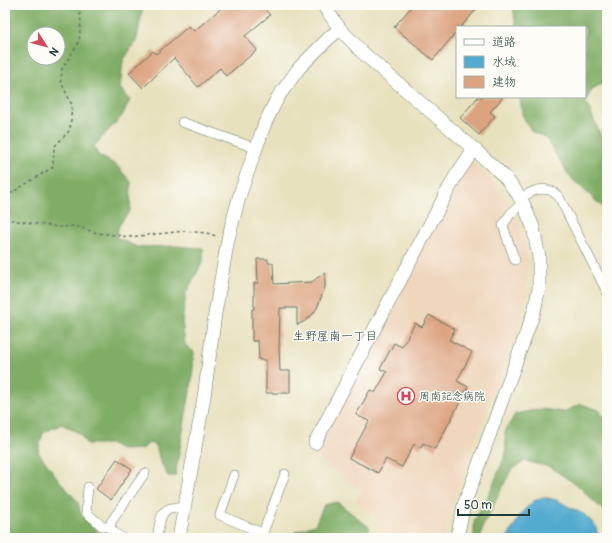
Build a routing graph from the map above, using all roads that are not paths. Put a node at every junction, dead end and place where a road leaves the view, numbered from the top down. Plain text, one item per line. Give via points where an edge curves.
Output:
1 (323, 5) edge
2 (340, 29) junction
3 (182, 122) dead end
4 (255, 148) junction
5 (474, 148) junction
6 (522, 201) junction
7 (515, 260) dead end
8 (607, 292) edge
9 (315, 443) dead end
10 (145, 473) dead end
11 (285, 474) dead end
12 (234, 475) dead end
13 (88, 487) dead end
14 (184, 508) junction
15 (110, 528) junction
16 (261, 536) edge
17 (123, 538) edge
18 (157, 538) edge
19 (179, 538) edge
20 (458, 538) edge

1 - 2 street
2 - 4 street via 299,68 278,97
2 - 5 street
3 - 4 street
4 - 14 street via 228,239
5 - 6 street via 505,177
5 - 9 street via 455,177
6 - 7 street via 504,225
6 - 8 street via 527,194 539,189 549,190 559,197
6 - 20 street via 533,227 539,257 539,288 534,312 464,505
10 - 15 street via 111,522
11 - 16 street
12 - 16 street via 220,515
13 - 15 street via 86,512 102,526
14 - 18 street via 168,508 162,514
14 - 19 street
15 - 17 street

